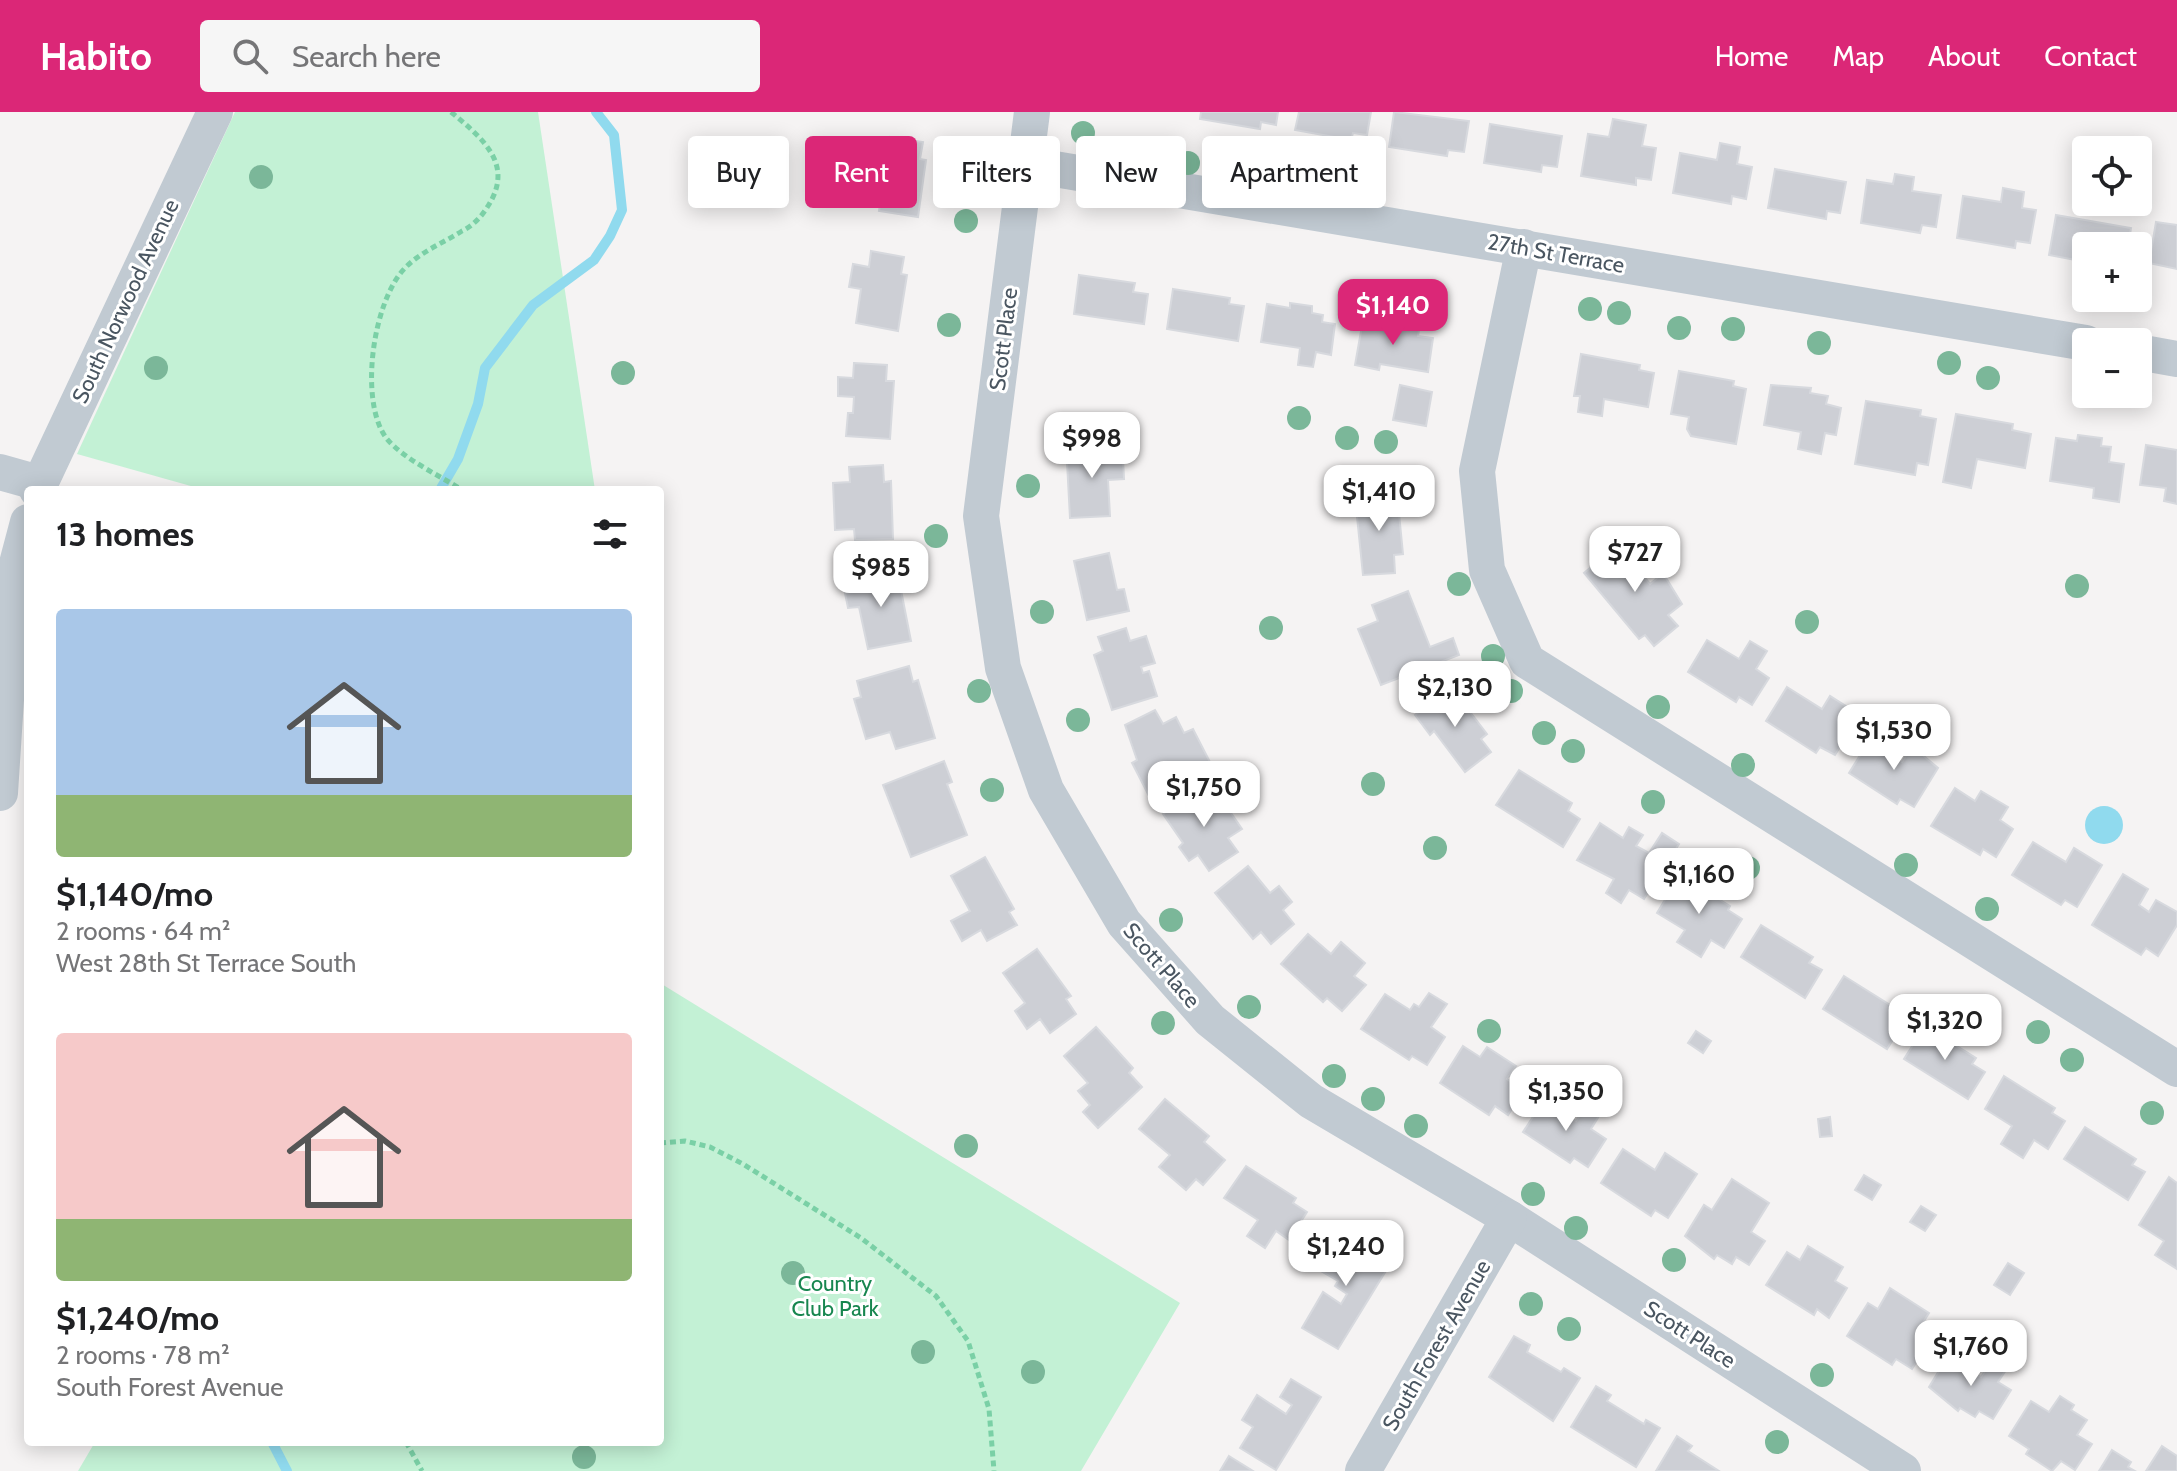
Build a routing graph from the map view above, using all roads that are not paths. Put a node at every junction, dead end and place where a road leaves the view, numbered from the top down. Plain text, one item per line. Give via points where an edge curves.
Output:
1 (215, 112) edge
2 (1032, 112) edge
3 (1029, 136) edge
4 (1060, 170) edge
5 (1020, 208) edge
6 (1524, 247) junction
7 (2072, 341) edge
8 (2152, 355) edge
9 (2177, 359) edge
10 (0, 472) edge
11 (38, 486) edge
12 (24, 537) edge
13 (0, 793) edge
14 (2177, 1069) edge
15 (1509, 1218) junction
16 (1363, 1471) edge
17 (1903, 1471) edge

1 - 11 street, South Norwood Avenue
2 - 3 street, Scott Place
4 - 6 street, 27th St Terrace
5 - 15 street, Scott Place via 981,516 1003,668 1046,790 1124,923 1210,1020 1311,1101
6 - 7 street, 27th St Terrace
6 - 14 street via 1477,471 1487,570 1527,661
8 - 9 street
10 - 11 street
12 - 13 street via 14,575
15 - 16 street, South Forest Avenue
15 - 17 street, Scott Place

